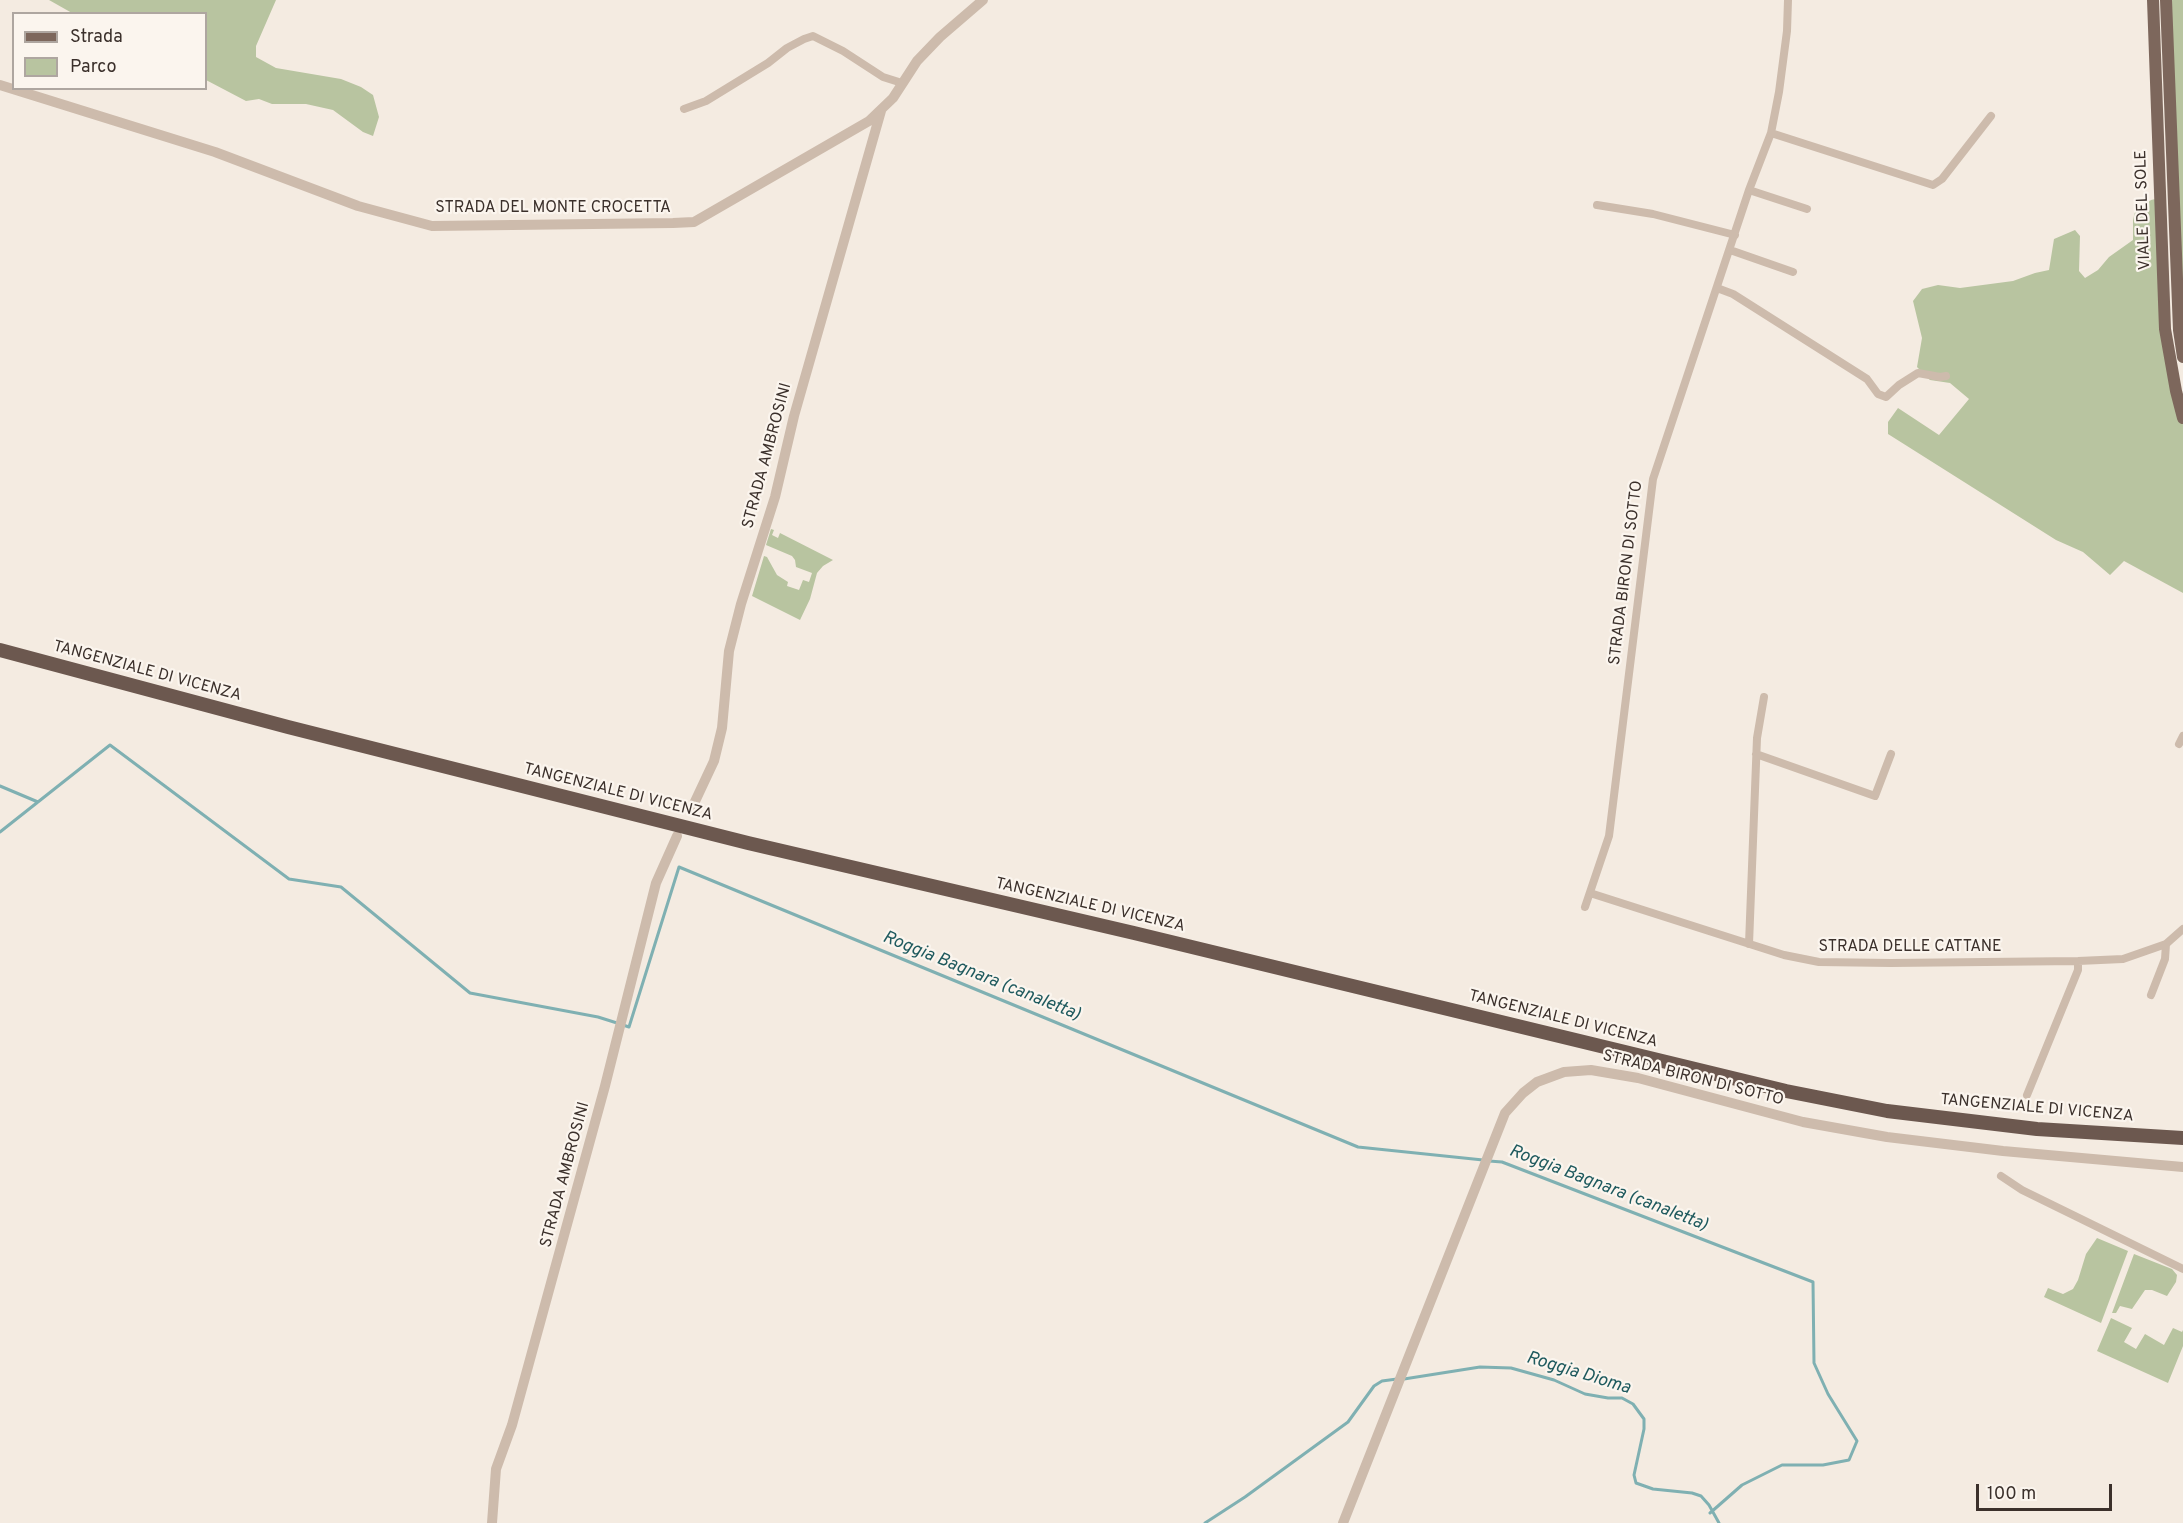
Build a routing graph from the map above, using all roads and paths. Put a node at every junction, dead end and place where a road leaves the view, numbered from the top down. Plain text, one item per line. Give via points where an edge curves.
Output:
1 (983, 0) edge
2 (1788, 0) edge
3 (2153, 0) edge
4 (2166, 0) edge
5 (902, 83) junction
6 (16, 90) edge
7 (684, 109) dead end
8 (881, 111) junction
9 (1991, 116) dead end
10 (1771, 133) junction
11 (1749, 190) junction
12 (1597, 205) dead end
13 (1807, 209) dead end
14 (1735, 235) junction
15 (1730, 250) junction
16 (1793, 272) dead end
17 (1717, 288) junction
18 (2183, 357) edge
19 (1946, 376) dead end
20 (2183, 418) edge
21 (0, 650) edge
22 (1764, 697) dead end
23 (1756, 754) junction
24 (1891, 754) dead end
25 (691, 810) dead end
26 (677, 836) dead end
27 (1590, 892) junction
28 (1585, 907) dead end
29 (2183, 929) edge
30 (1749, 944) junction
31 (2166, 944) junction
32 (2078, 961) junction
33 (2151, 995) dead end
34 (2027, 1095) dead end
35 (2183, 1138) edge
36 (2183, 1167) edge
37 (2001, 1176) dead end
38 (2183, 1269) edge
39 (492, 1523) edge
40 (1342, 1523) edge

1 - 5 street via 940,37
2 - 10 street, STRADA BIRON DI SOTTO
3 - 20 main road, VIALE DEL SOLE via 2165,329
4 - 18 main road, VIALE DEL SOLE
5 - 7 street via 883,77 813,36 787,48 706,101
5 - 8 street
6 - 8 street, STRADA DEL MONTE CROCETTA via 215,152 358,206 432,226 694,222
8 - 25 street, STRADA AMBROSINI via 775,496 741,604 729,651 722,728 714,761
9 - 10 street via 1942,179 1933,185
10 - 11 street, STRADA BIRON DI SOTTO
11 - 13 street
11 - 14 street, STRADA BIRON DI SOTTO
12 - 14 street via 1639,211
14 - 15 street, STRADA BIRON DI SOTTO
15 - 16 street
15 - 17 street, STRADA BIRON DI SOTTO
17 - 19 street via 1733,294 1867,378 1878,394 1886,398 1918,373
17 - 27 street, STRADA BIRON DI SOTTO via 1653,479 1609,836
21 - 35 highway, TANGENZIALE DI VICENZA via 736,840 1786,1091 1887,1111 2025,1128
22 - 23 street
23 - 24 street via 1875,796
23 - 30 street
26 - 39 street, STRADA AMBROSINI via 656,884 593,1130 512,1425 496,1469
27 - 28 street, STRADA BIRON DI SOTTO
27 - 30 street, STRADA DELLE CATTANE
29 - 31 street, STRADA DELLE CATTANE
30 - 32 street, STRADA DELLE CATTANE via 1819,962
31 - 32 street, STRADA DELLE CATTANE via 2123,959
31 - 33 street via 2165,959
32 - 34 street via 2078,970
36 - 40 street, STRADA BIRON DI SOTTO via 1887,1137 1803,1122 1638,1078 1592,1070 1564,1072 1537,1082 1505,1113
37 - 38 street

